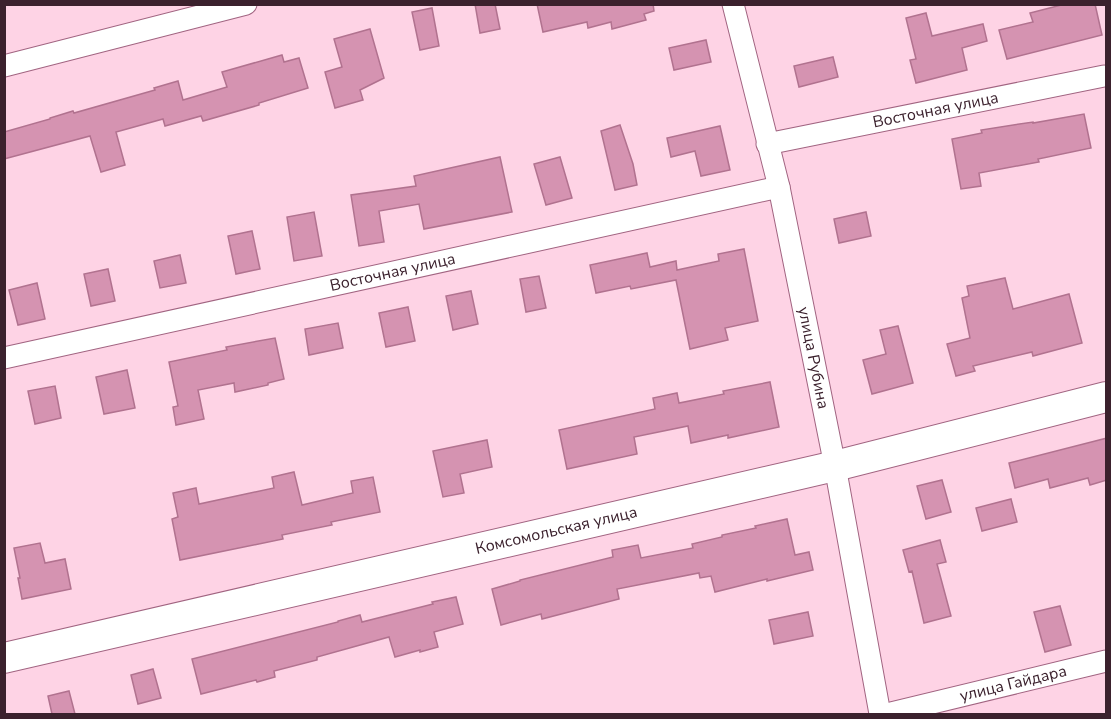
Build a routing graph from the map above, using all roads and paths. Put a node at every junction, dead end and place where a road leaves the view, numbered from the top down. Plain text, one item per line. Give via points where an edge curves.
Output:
1 (246, 4) edge
2 (733, 4) edge
3 (4, 66) edge
4 (1104, 76) dead end
5 (767, 144) junction
6 (779, 187) junction
7 (4, 358) edge
8 (1107, 397) edge
9 (835, 466) junction
10 (4, 658) edge
11 (1107, 661) edge
12 (880, 714) edge
13 (887, 714) edge

1 - 3 street
2 - 5 street, улица Рубина
4 - 5 street, Восточная улица
5 - 6 street, улица Рубина
6 - 7 street, Восточная улица
6 - 9 street, улица Рубина
8 - 9 street, Комсомольская улица
9 - 10 street, Комсомольская улица
9 - 12 street, улица Рубина
11 - 13 street, улица Гайдара

